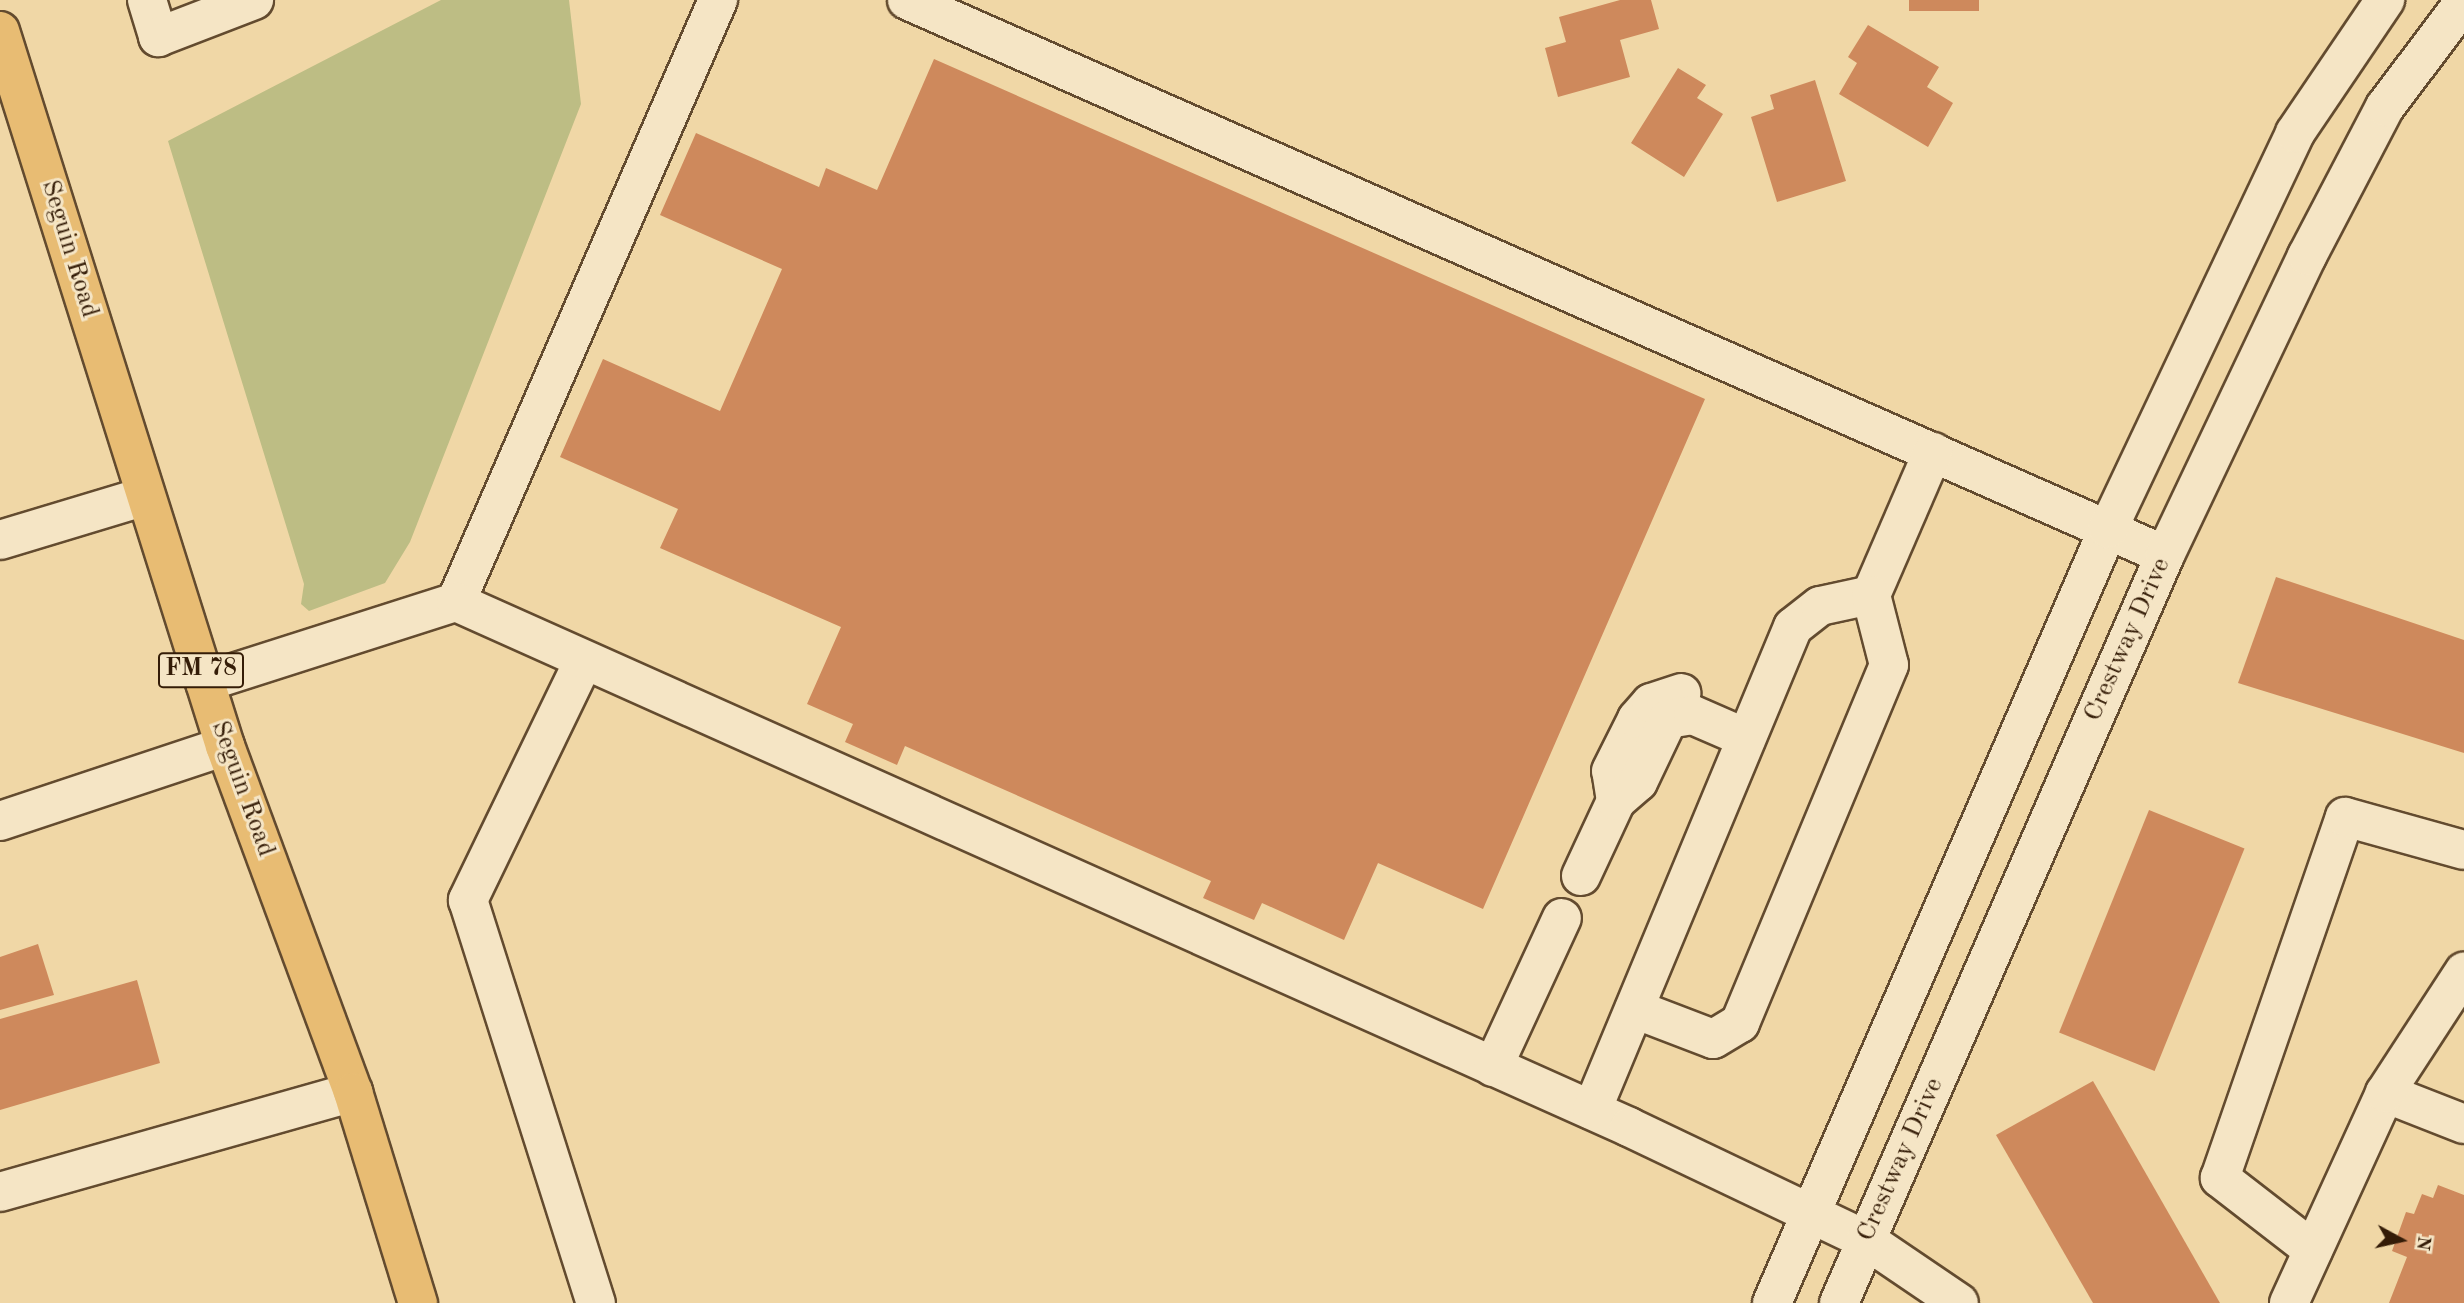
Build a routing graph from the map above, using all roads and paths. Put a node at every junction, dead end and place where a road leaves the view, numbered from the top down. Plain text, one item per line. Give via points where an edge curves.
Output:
1 (147, 0) edge
2 (254, 0) edge
3 (718, 0) edge
4 (907, 0) edge
5 (2385, 0) edge
6 (2464, 2) edge
7 (0, 31) edge
8 (11, 106) edge
9 (1933, 452) junction
10 (146, 496) junction
11 (2108, 529) junction
12 (1, 537) edge
13 (2165, 555) junction
14 (1871, 595) junction
15 (456, 602) junction
16 (584, 660) junction
17 (205, 682) junction
18 (1751, 729) junction
19 (225, 746) junction
20 (0, 821) edge
21 (2464, 850) edge
22 (1581, 876) dead end
23 (1562, 918) dead end
24 (2464, 972) edge
25 (1635, 1009) junction
26 (1493, 1067) junction
27 (353, 1092) junction
28 (2385, 1093) junction
29 (1592, 1110) junction
30 (2464, 1124) edge
31 (0, 1192) edge
32 (1811, 1215) junction
33 (1866, 1240) junction
34 (2313, 1250) junction
35 (416, 1303) edge
36 (596, 1303) edge
37 (1772, 1303) edge
38 (1839, 1303) edge
39 (1959, 1303) edge
40 (2289, 1303) edge

1 - 2 street via 158,37
3 - 15 street
4 - 9 street
5 - 11 street via 2295,133
6 - 13 street, Crestway Drive via 2385,107
7 - 8 main road, Seguin Road / FM 78
8 - 10 main road, Seguin Road / FM 78
9 - 11 street
9 - 14 street
10 - 12 street
10 - 17 main road, Seguin Road / FM 78
11 - 13 street
11 - 32 street
13 - 33 street, Crestway Drive
14 - 18 street via 1820,606 1793,627
14 - 25 street via 1889,665 1740,1023 1713,1039
15 - 16 street
15 - 17 street
16 - 26 street
16 - 36 street via 468,900
17 - 19 main road, Seguin Road / FM 78
18 - 22 street via 1693,715 1668,719 1638,782 1616,801
18 - 25 street
19 - 20 street
19 - 27 main road, Seguin Road / FM 78
21 - 34 street via 2345,817 2220,1178
23 - 26 street
24 - 28 street
25 - 29 street
26 - 29 street
27 - 31 street
27 - 35 main road, Seguin Road / FM 78
28 - 30 street
28 - 34 street
29 - 32 street
32 - 33 street
32 - 37 street
33 - 38 street, Crestway Drive
33 - 39 street
34 - 40 street

